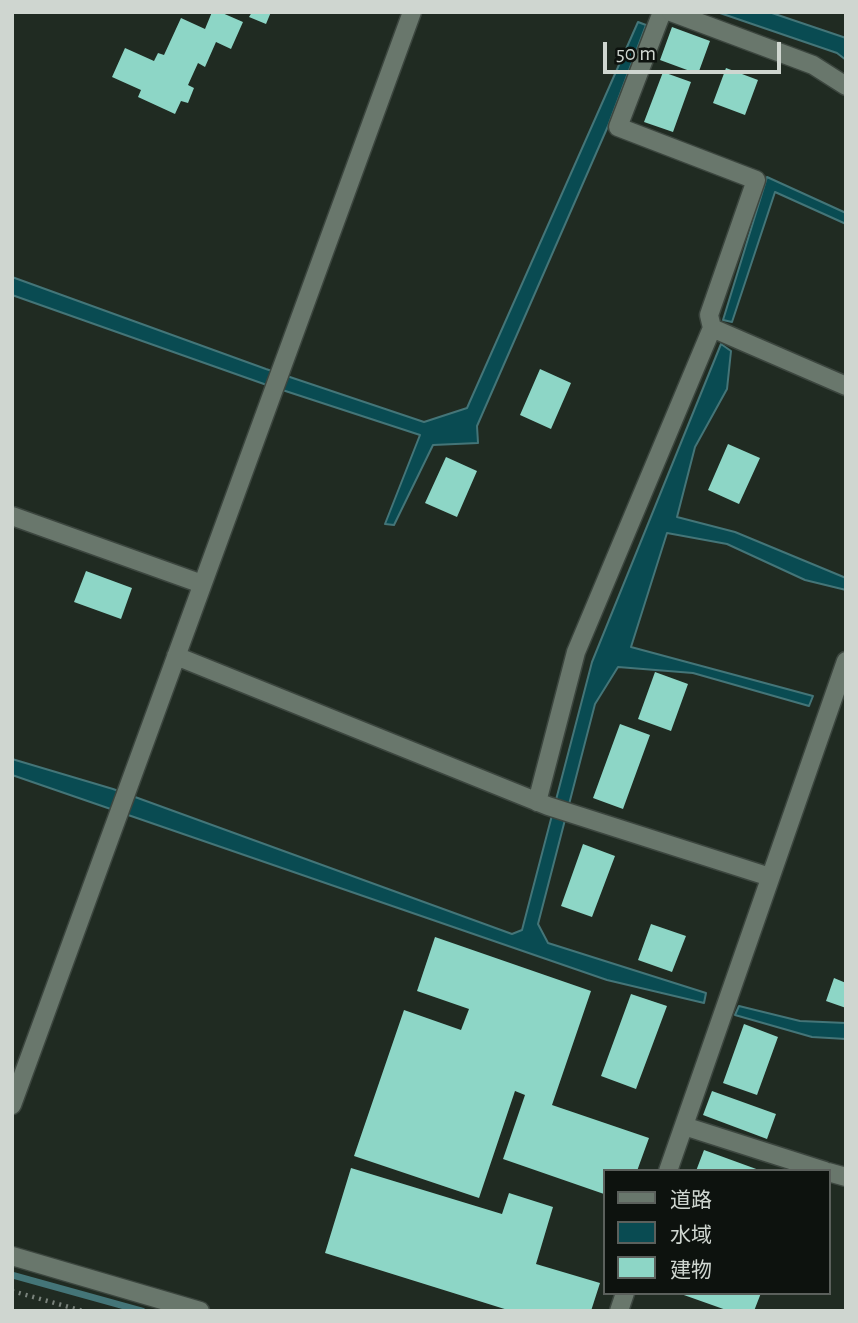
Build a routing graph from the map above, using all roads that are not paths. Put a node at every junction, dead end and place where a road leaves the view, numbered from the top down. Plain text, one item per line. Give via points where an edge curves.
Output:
1 (412, 12) edge
2 (662, 12) edge
3 (671, 12) edge
4 (846, 86) edge
5 (712, 328) junction
6 (846, 386) edge
7 (12, 516) edge
8 (202, 584) junction
9 (176, 656) junction
10 (846, 661) edge
11 (542, 804) junction
12 (770, 877) junction
13 (12, 1105) edge
14 (684, 1126) junction
15 (669, 1169) edge
16 (821, 1169) edge
17 (12, 1255) edge
18 (200, 1311) edge

1 - 8 street
2 - 5 street via 618,127 757,180 709,315
3 - 4 street via 813,65
5 - 6 street
5 - 11 street via 576,652
7 - 8 street
8 - 9 street
9 - 11 street
9 - 13 street
10 - 12 street
11 - 12 street
12 - 14 street
14 - 15 street
14 - 16 street
17 - 18 street

